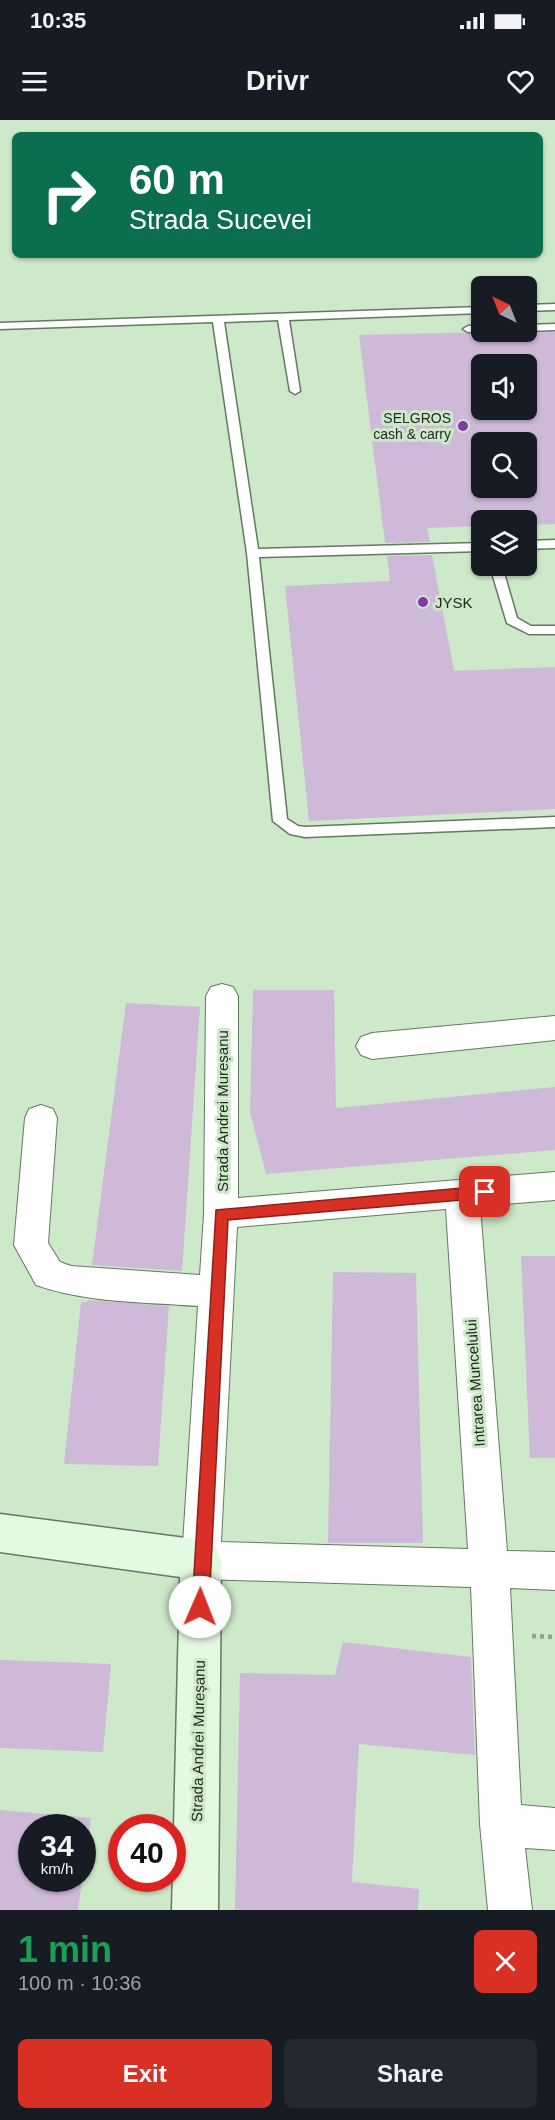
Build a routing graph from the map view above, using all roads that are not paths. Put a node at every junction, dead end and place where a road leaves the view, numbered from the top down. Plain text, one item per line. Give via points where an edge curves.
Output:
1 (555, 307) edge
2 (537, 308) edge
3 (471, 310) edge
4 (283, 317) junction
5 (218, 319) junction
6 (0, 326) edge
7 (555, 327) edge
8 (537, 328) edge
9 (296, 390) dead end
10 (555, 543) edge
11 (537, 544) edge
12 (471, 547) edge
13 (253, 554) junction
14 (499, 576) edge
15 (555, 630) edge
16 (555, 822) edge
17 (222, 996) dead end
18 (555, 1028) edge
19 (372, 1046) dead end
20 (41, 1118) dead end
21 (555, 1186) edge
22 (462, 1194) junction
23 (221, 1214) junction
24 (217, 1292) junction
25 (0, 1533) edge
26 (201, 1560) junction
27 (488, 1571) junction
28 (555, 1571) edge
29 (501, 1824) junction
30 (555, 1829) edge
31 (195, 1910) edge
32 (510, 1910) edge

1 - 2 lane
3 - 4 lane
4 - 5 lane
4 - 9 lane
5 - 6 lane
5 - 13 lane
7 - 8 lane
10 - 11 lane
12 - 13 lane
13 - 16 lane via 277,814 286,827 305,832
14 - 15 lane via 511,620 529,630
17 - 23 street, Strada Andrei Mureșanu
18 - 19 street
20 - 24 street via 31,1245 48,1274 71,1281
21 - 22 street
22 - 23 street
22 - 27 street, Intrarea Muncelului
23 - 24 street, Strada Andrei Mureșanu
24 - 26 street, Strada Andrei Mureșanu
25 - 26 street
26 - 27 street
26 - 31 street, Strada Andrei Mureșanu
27 - 28 street
27 - 29 street, Intrarea Muncelului
29 - 30 street
29 - 32 street, Intrarea Muncelului

